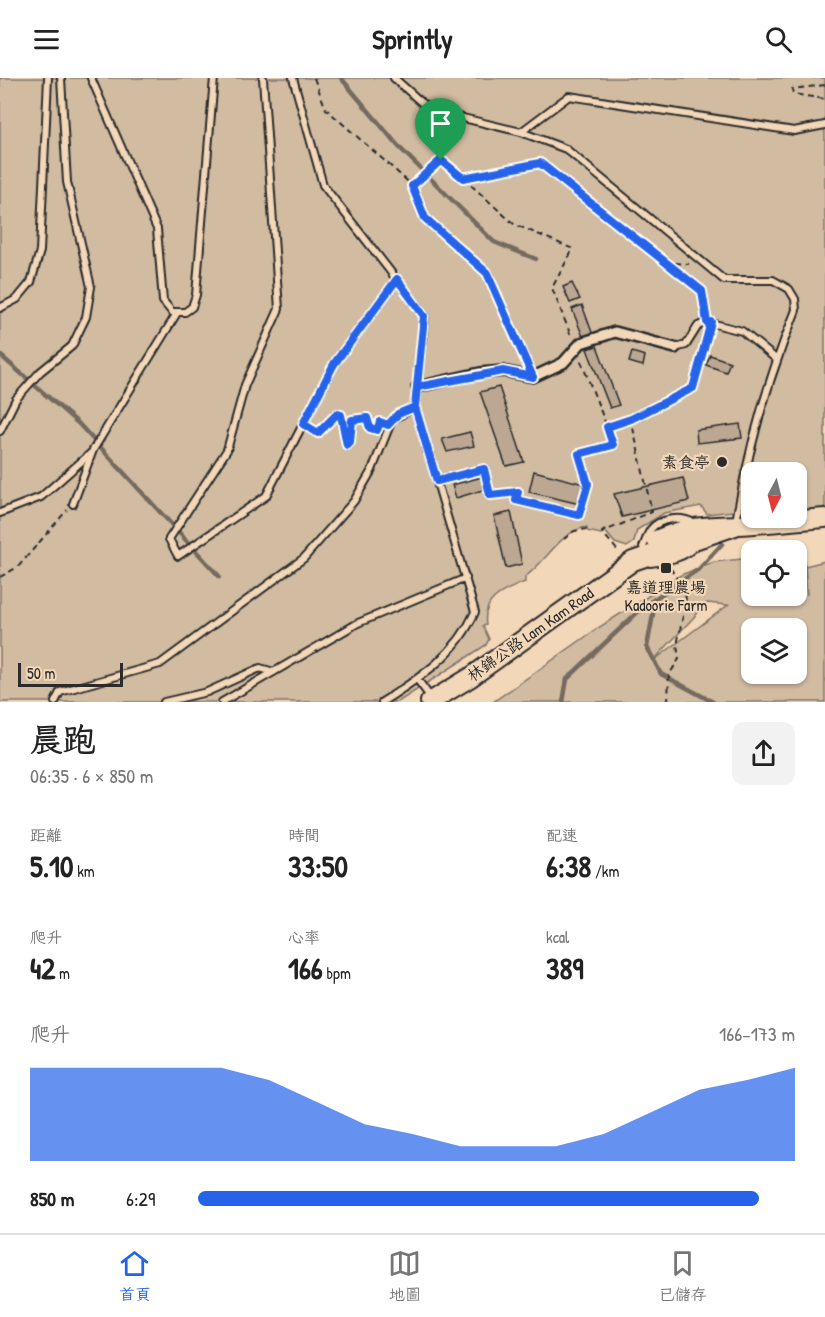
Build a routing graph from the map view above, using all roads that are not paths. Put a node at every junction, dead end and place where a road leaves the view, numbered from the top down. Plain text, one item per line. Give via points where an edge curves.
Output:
1 (48, 78) edge
2 (61, 78) edge
3 (91, 78) edge
4 (214, 78) edge
5 (263, 78) edge
6 (293, 78) edge
7 (394, 78) edge
8 (825, 125) edge
9 (521, 132) junction
10 (397, 279) junction
11 (0, 308) edge
12 (177, 313) junction
13 (675, 348) joint
14 (776, 359) junction
15 (417, 387) junction
16 (415, 407) junction
17 (0, 431) edge
18 (93, 450) junction
19 (73, 504) road end
20 (0, 513) edge
21 (825, 518) edge
22 (735, 526) junction
23 (699, 532) junction
24 (624, 559) junction
25 (466, 578) junction
26 (274, 672) junction
27 (417, 679) junction
28 (432, 701) edge
29 (55, 702) edge
30 (164, 702) edge
31 (222, 702) edge
32 (382, 702) edge

1 - 11 lane via 40,251 31,282 17,299
2 - 17 lane via 68,182 91,287 88,307 72,346 26,386
3 - 12 lane via 157,229 163,301
4 - 12 lane via 196,295 189,310
5 - 10 lane via 279,309 245,385 227,450 170,539 178,556 266,496 334,364
6 - 10 lane via 323,184
7 - 9 lane via 430,110
8 - 9 lane via 794,131 569,96
9 - 14 lane via 566,149 724,280 773,280 789,289 796,310
10 - 15 lane via 424,316
12 - 18 lane
13 - 14 lane via 686,345 698,326 709,322 742,331
13 - 15 street via 615,332 581,343 563,363 533,377 503,371
14 - 22 lane
15 - 16 lane
16 - 25 lane
16 - 29 lane via 398,414 388,425 372,470 354,501 304,558 160,664 60,692
18 - 19 lane
18 - 20 lane via 41,497
21 - 22 main road, 林錦公路 Lam Kam Road
22 - 23 main road, 林錦公路 Lam Kam Road
23 - 24 main road, 林錦公路 Lam Kam Road
23 - 24 main road, 林錦公路 Lam Kam Road via 679,531
24 - 28 main road, 林錦公路 Lam Kam Road via 471,676
25 - 26 lane via 357,623
25 - 27 lane via 475,612 468,628 460,641
26 - 30 lane via 260,668 207,692
26 - 31 lane
27 - 28 lane
27 - 32 lane

